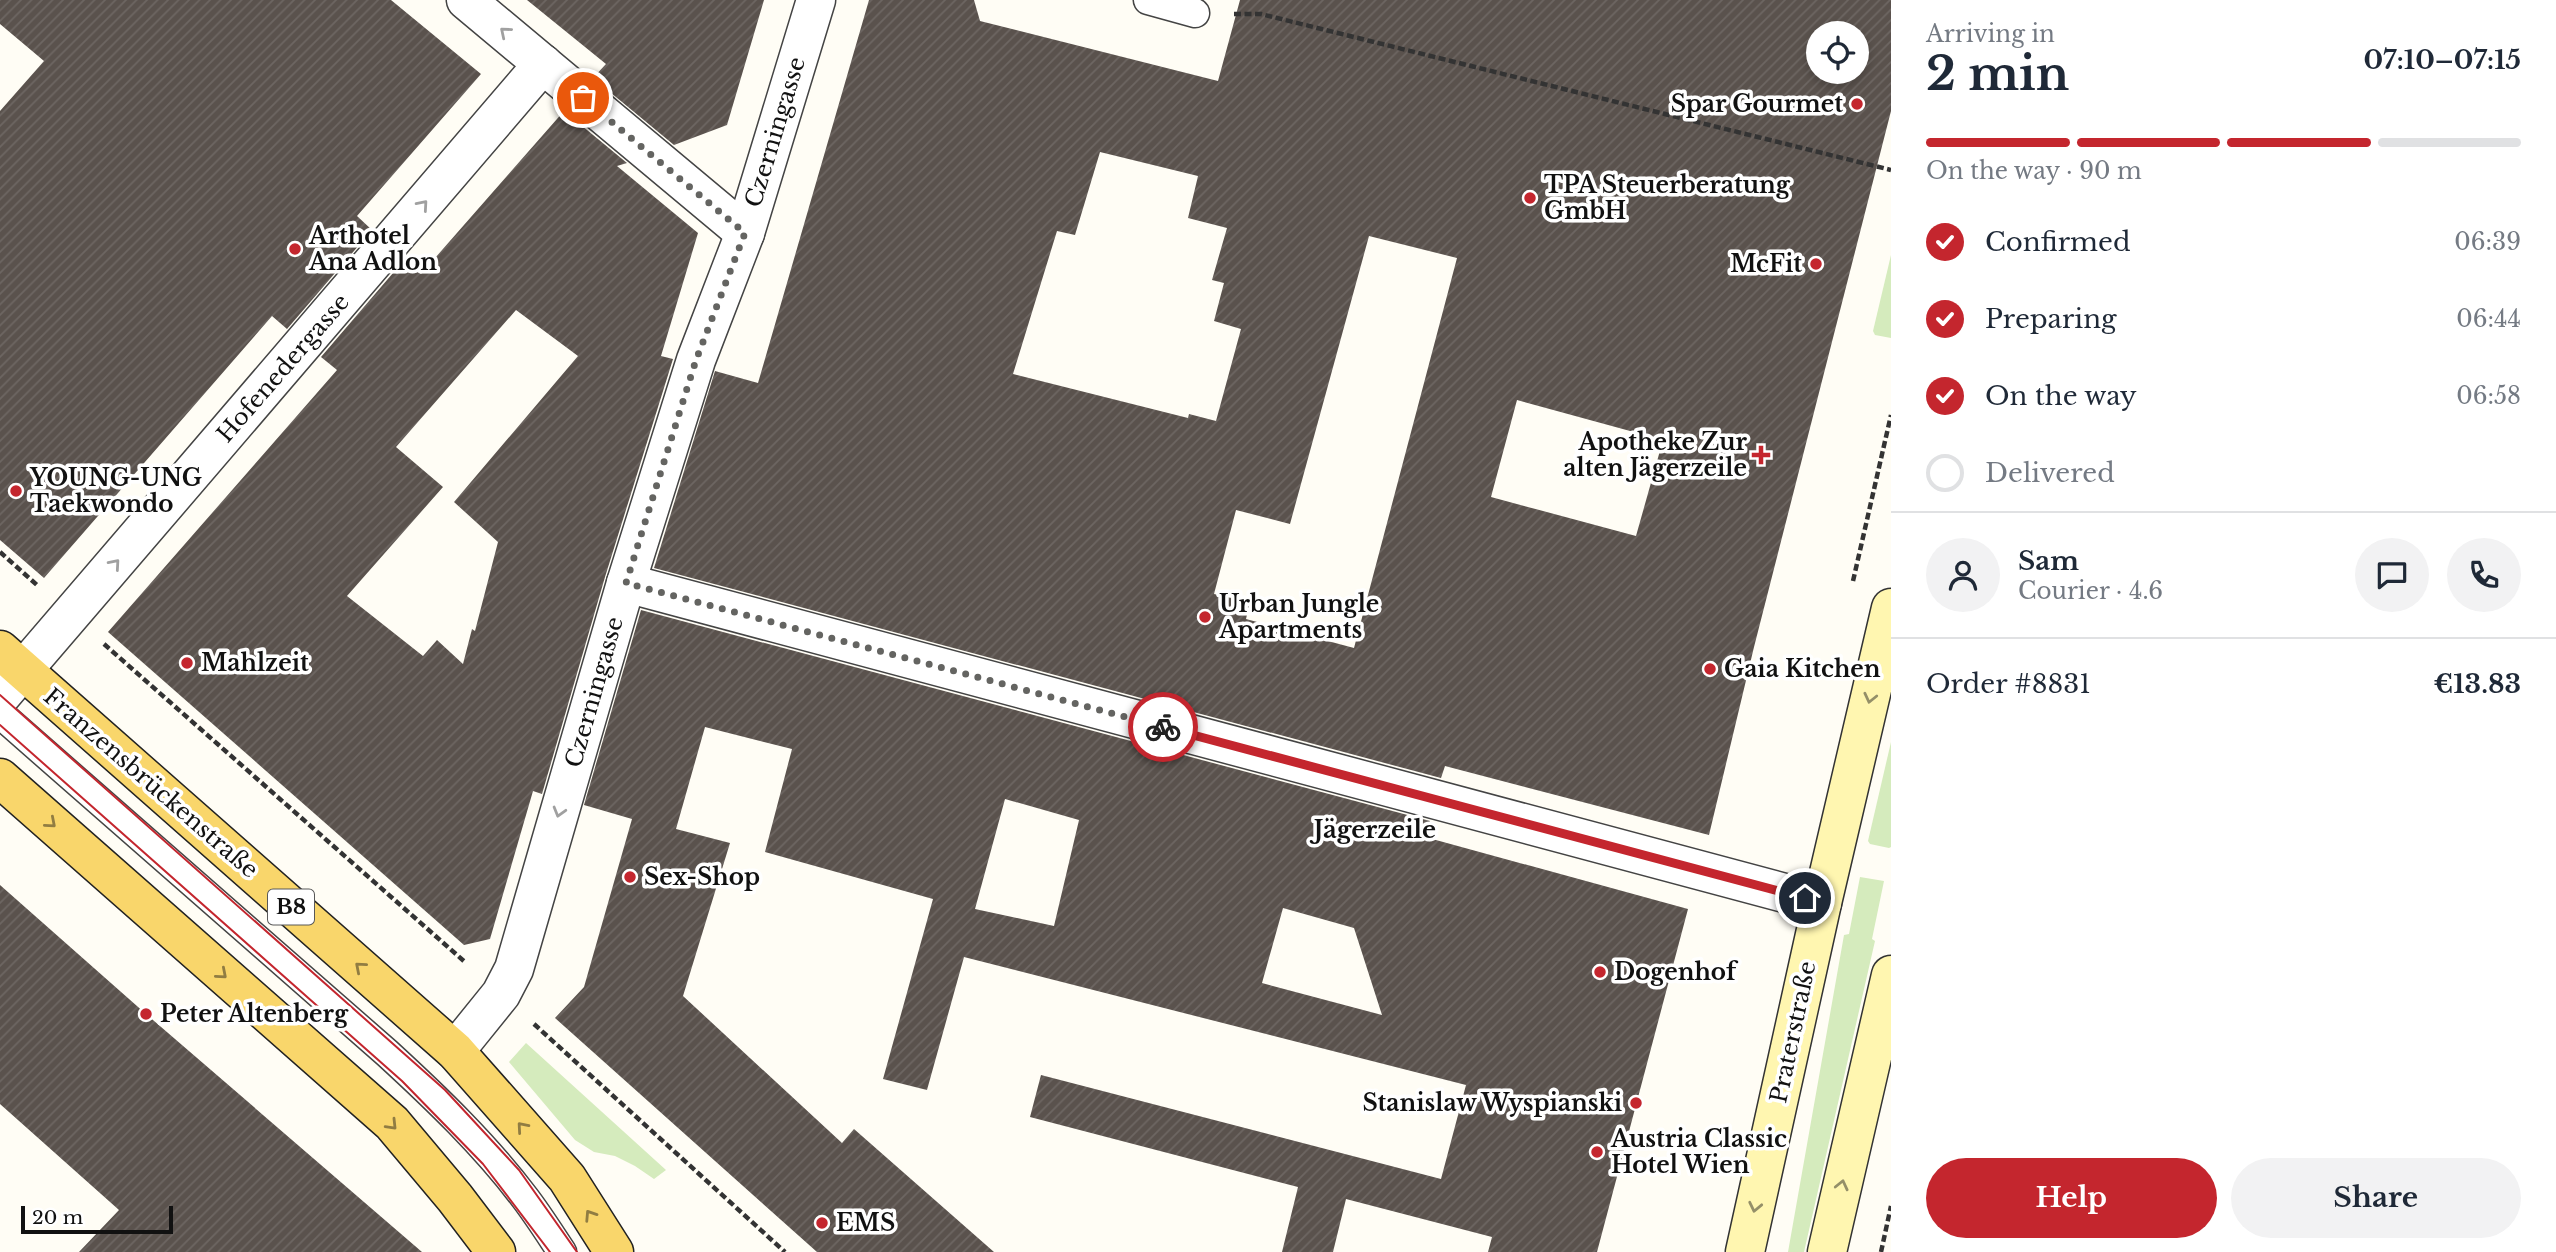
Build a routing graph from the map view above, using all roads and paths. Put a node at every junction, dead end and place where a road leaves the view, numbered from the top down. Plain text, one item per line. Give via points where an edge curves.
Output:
1 (466, 0) edge
2 (816, 0) edge
3 (1148, 0) edge
4 (1195, 13) joint
5 (543, 64) junction
6 (1891, 170) edge
7 (745, 233) junction
8 (0, 552) edge
9 (626, 583) junction
10 (1891, 608) edge
11 (71, 615) junction
12 (8, 673) edge
13 (0, 714) edge
14 (0, 778) edge
15 (1822, 903) junction
16 (1891, 975) edge
17 (501, 995) junction
18 (455, 1051) junction
19 (1891, 1206) edge
20 (496, 1252) edge
21 (562, 1252) edge
22 (614, 1252) edge
23 (785, 1252) edge
24 (1745, 1252) edge
25 (1827, 1252) edge
26 (1881, 1252) edge

5 -> 1 street
2 - 7 street, Czerningasse
3 - 4 lane
4 - 6 path via 1261,14
5 - 7 street
11 -> 5 street, Hofenedergasse
7 - 9 street, Czerningasse via 696,360
8 - 11 path
9 - 15 street
9 -> 17 street, Czerningasse via 514,969
10 -> 15 main road, Praterstraße
11 - 12 street, Hofenedergasse
11 - 17 path
18 -> 12 main road, Franzensbrückenstraße / B8
13 - 21 lane via 433,1096 525,1198
14 -> 20 main road via 392,1123
15 -> 24 main road, Praterstraße
25 -> 16 main road
17 - 18 street, Czerningasse
17 - 23 path
22 -> 18 main road, Franzensbrückenstraße / B8 via 567,1178
19 - 26 path

